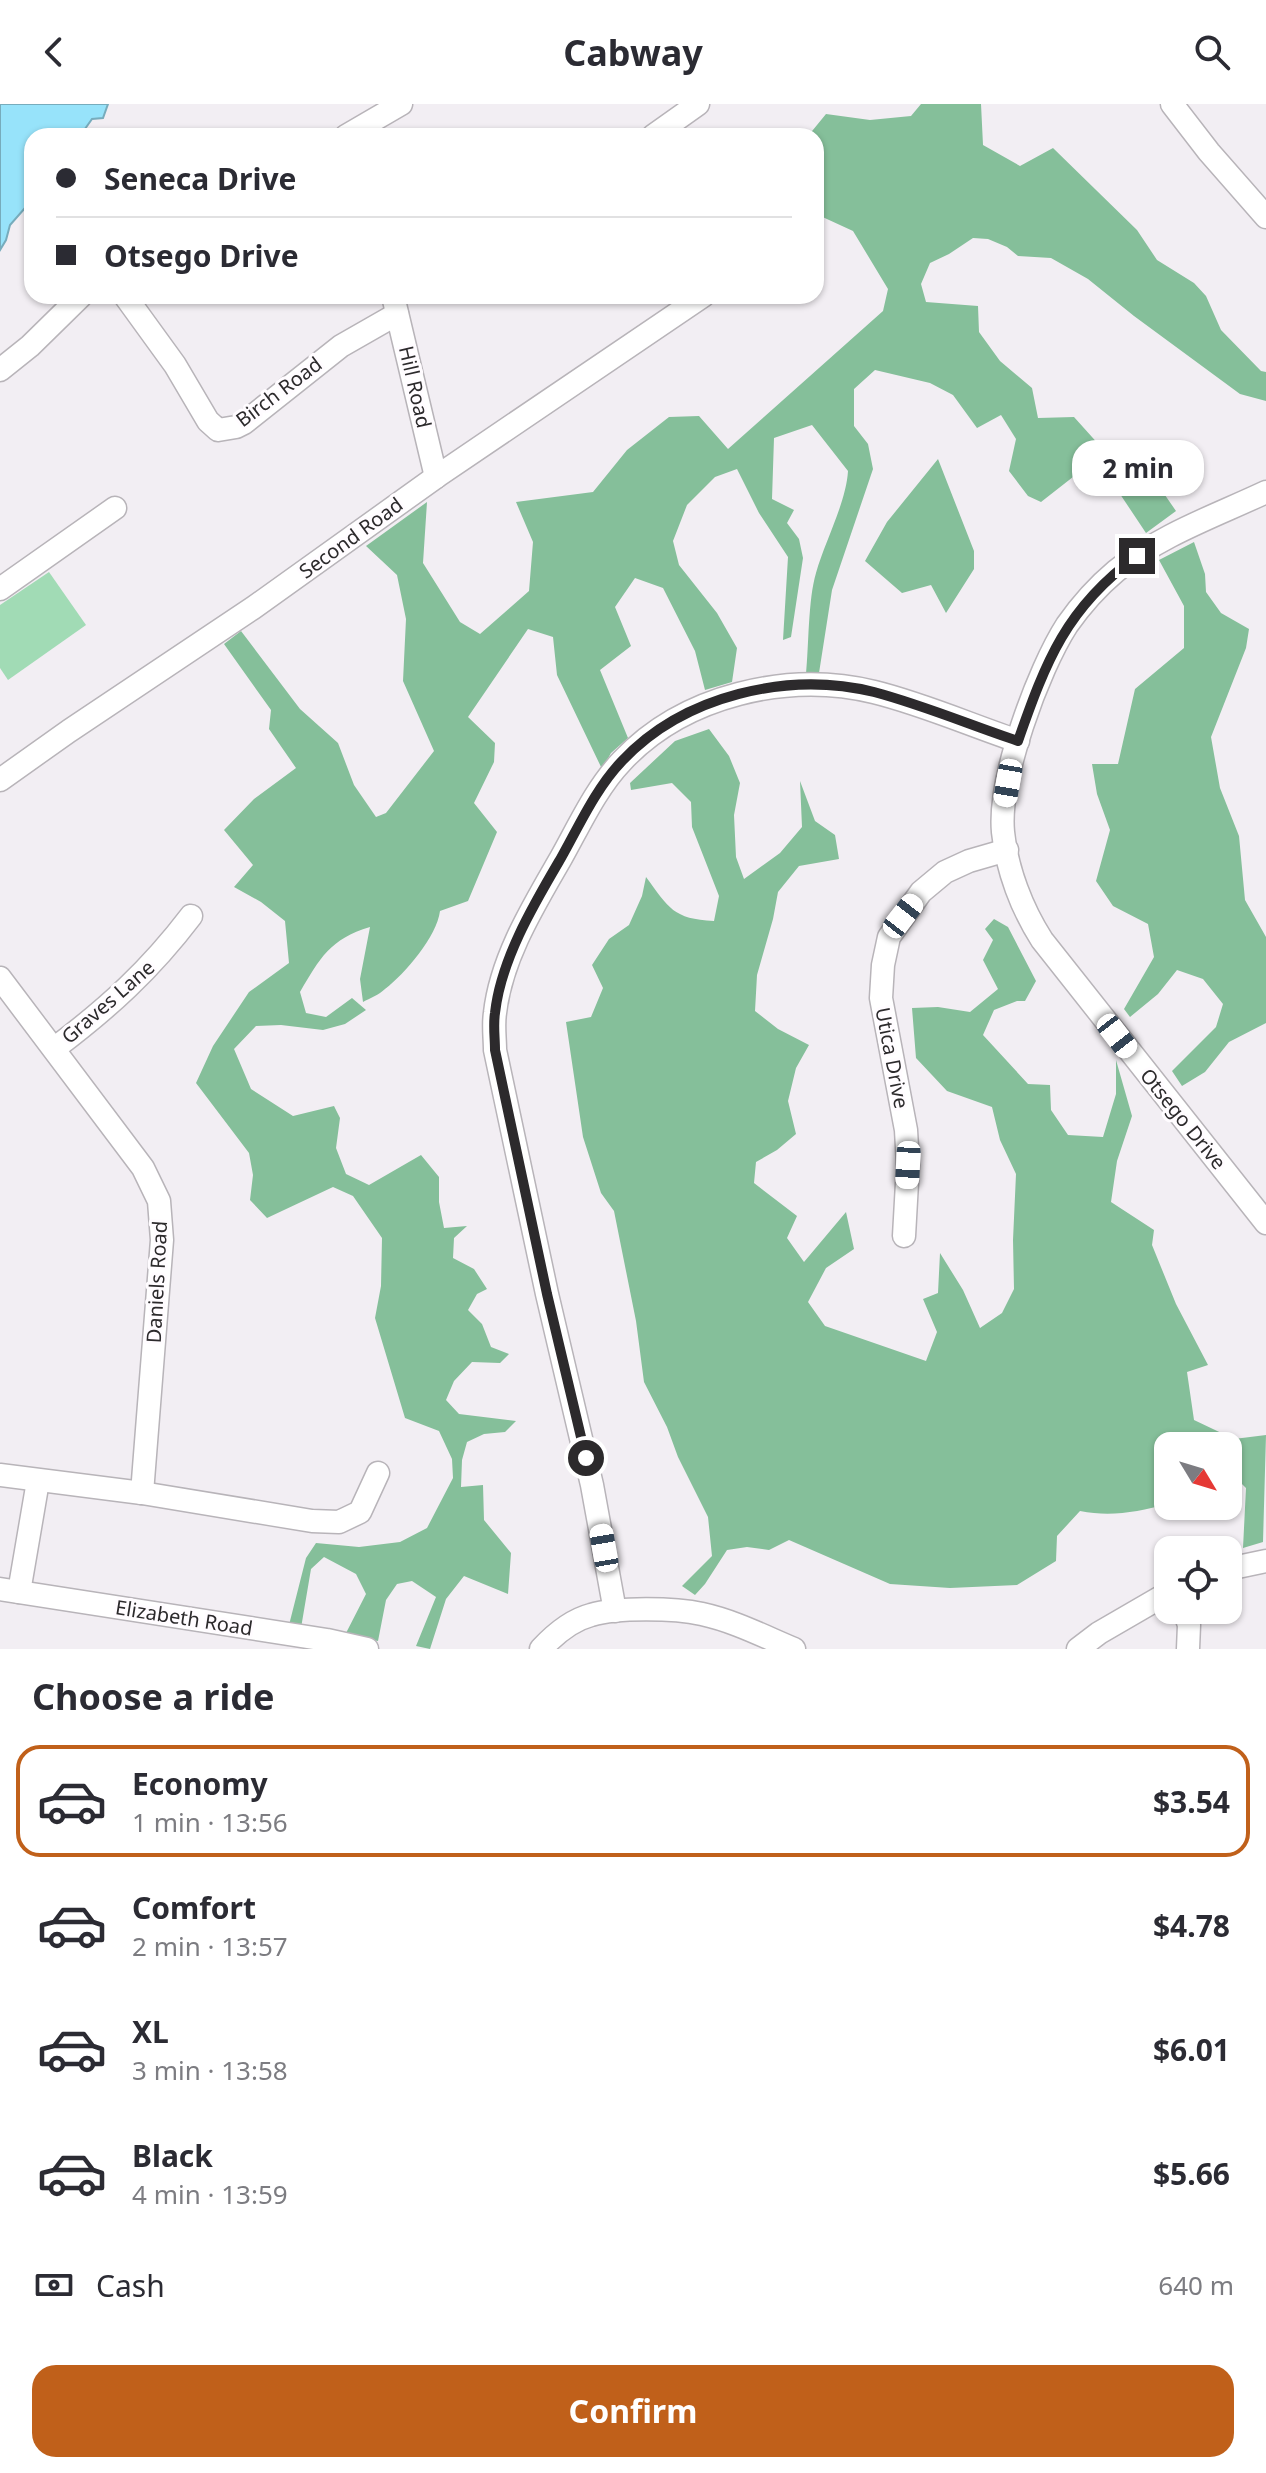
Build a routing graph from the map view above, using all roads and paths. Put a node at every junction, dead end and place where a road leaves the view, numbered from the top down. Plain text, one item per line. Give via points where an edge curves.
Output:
1 (401, 104) edge
2 (698, 104) edge
3 (1172, 104) edge
4 (360, 128) edge
5 (664, 128) edge
6 (1266, 217) edge
7 (73, 304) edge
8 (131, 304) edge
9 (691, 304) edge
10 (395, 306) edge
11 (0, 370) edge
12 (436, 477) junction
13 (1266, 492) edge
14 (115, 508) dead end
15 (0, 589) edge
16 (1018, 741) junction
17 (0, 780) edge
18 (1007, 850) junction
19 (191, 916) dead end
20 (0, 978) edge
21 (55, 1048) junction
22 (1266, 1223) edge
23 (904, 1236) dead end
24 (378, 1473) dead end
25 (0, 1475) edge
26 (38, 1481) junction
27 (142, 1493) junction
28 (1266, 1561) edge
29 (1242, 1566) edge
30 (9, 1590) edge
31 (1154, 1601) edge
32 (615, 1611) junction
33 (1189, 1624) edge
34 (367, 1649) edge
35 (541, 1649) edge
36 (792, 1649) edge
37 (1078, 1649) edge
38 (1188, 1649) edge

1 - 4 street
2 - 5 street
3 - 6 street
7 - 11 street
8 - 10 street, Birch Road via 218,430 244,423
9 - 12 street, Second Road
10 - 12 street, Hill Road
12 - 17 street, Second Road
13 - 16 street, Otsego Drive via 1156,543 1099,586 1055,646
14 - 15 street
16 - 18 street, Otsego Drive via 1005,802
16 - 32 street via 873,692 802,685 733,694 671,721 621,761 523,923 495,1013 495,1050
18 - 22 street, Otsego Drive via 1027,916 1042,940
18 - 23 street, Utica Drive via 945,872 921,892 889,937 881,998 906,1130
19 - 21 street, Graves Lane via 143,975
20 - 21 street, Daniels Road
21 - 27 street, Daniels Road via 143,1168 159,1201 162,1240
24 - 27 street via 360,1512 339,1522
25 - 26 street
26 - 27 street
26 - 30 street
28 - 29 street
30 - 34 street, Elizabeth Road
31 - 37 street
32 - 35 street via 570,1625
32 - 36 street via 700,1613
33 - 38 street

